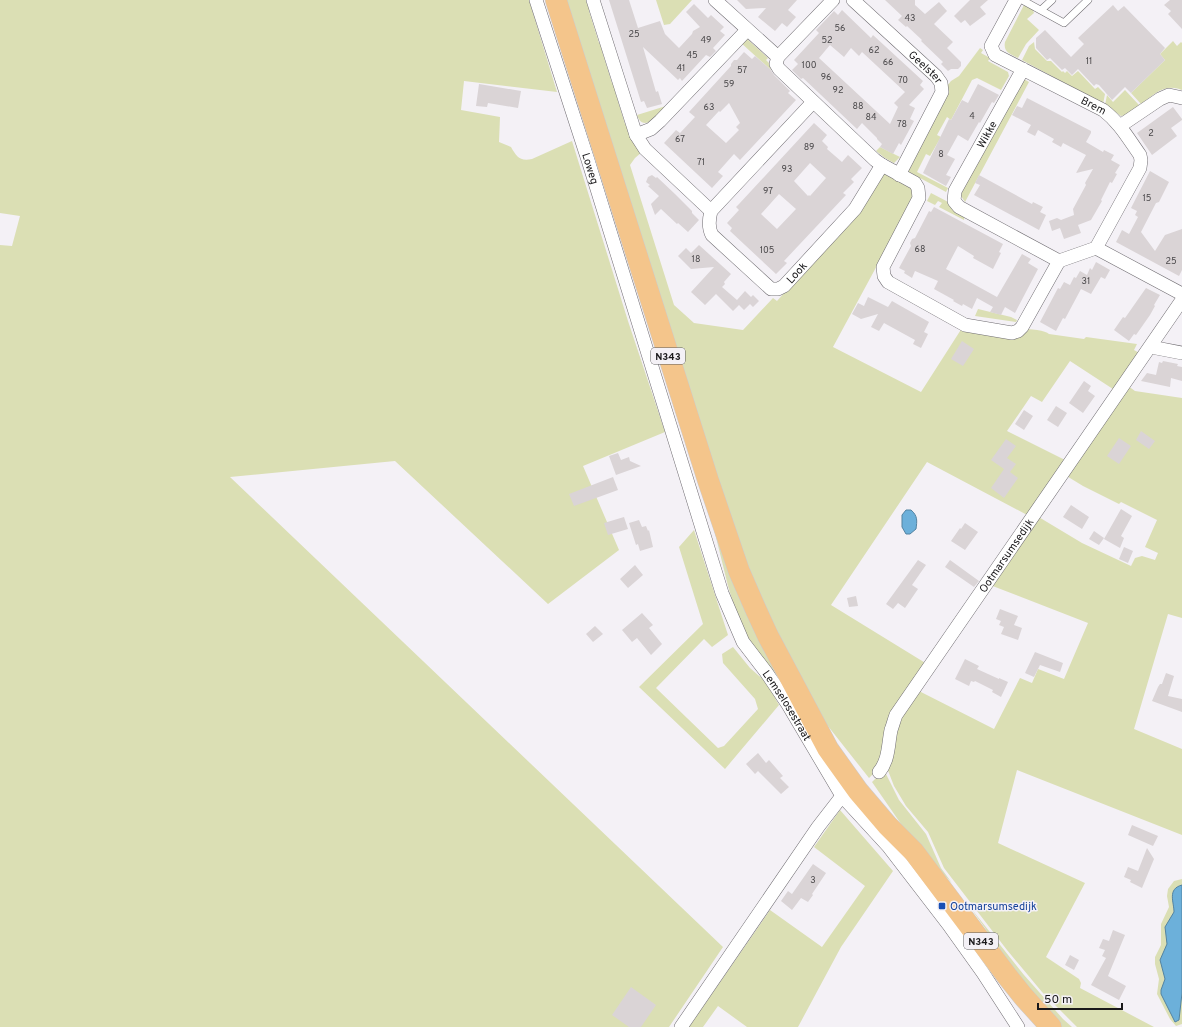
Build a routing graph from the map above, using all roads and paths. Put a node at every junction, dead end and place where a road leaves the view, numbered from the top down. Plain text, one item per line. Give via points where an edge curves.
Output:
1 (536, 0) edge
2 (556, 0) edge
3 (593, 0) edge
4 (715, 0) edge
5 (833, 0) edge
6 (853, 0) edge
7 (1016, 0) edge
8 (1022, 0) edge
9 (1052, 0) edge
10 (1088, 0) edge
11 (1042, 10) junction
12 (747, 30) junction
13 (778, 57) junction
14 (1023, 69) junction
15 (1182, 98) edge
16 (813, 102) junction
17 (1120, 126) junction
18 (636, 135) junction
19 (882, 165) junction
20 (899, 175) junction
21 (711, 211) junction
22 (1096, 248) junction
23 (1059, 261) junction
24 (1182, 294) edge
25 (1182, 300) edge
26 (643, 338) joint
27 (1151, 346) junction
28 (1182, 353) edge
29 (879, 772) dead end
30 (842, 796) junction
31 (681, 1027) edge
32 (1018, 1027) edge
33 (1051, 1027) edge

1 - 26 street, Loweg
2 - 33 main road, N343 via 737,565 768,636 828,749 887,825 914,852 1011,981
3 - 18 street
4 - 12 street
5 - 13 street
6 - 20 street, Geelster via 936,76 941,84 942,92
7 - 14 street, Brem via 991,46 995,54
8 - 11 lane
9 - 11 lane
10 - 11 lane via 1064,23
12 - 13 street
12 - 18 street via 656,125
13 - 16 street via 778,69
14 - 17 street, Brem via 1103,110
14 - 23 street, Wikke via 955,191 954,201 959,207
15 - 17 street via 1169,95 1160,99
16 - 19 street
16 - 21 street
17 - 22 street, Brem via 1140,155 1140,168
18 - 21 street via 645,149
19 - 20 street
19 - 21 street, Look via 852,213 784,286 778,289 771,289 712,235 709,218
20 - 23 street via 915,183 919,198 883,267 884,276 888,282 965,325 1012,333 1018,331
22 - 23 street
22 - 24 street
25 - 27 street, Ootmarsumsedijk
26 - 30 street, Lemselosestraat via 722,593 737,631 787,703
27 - 28 street
27 - 29 street, Ootmarsumsedijk via 896,715 887,759
30 - 31 street
30 - 32 street, Lemselosestraat via 888,846 944,919

